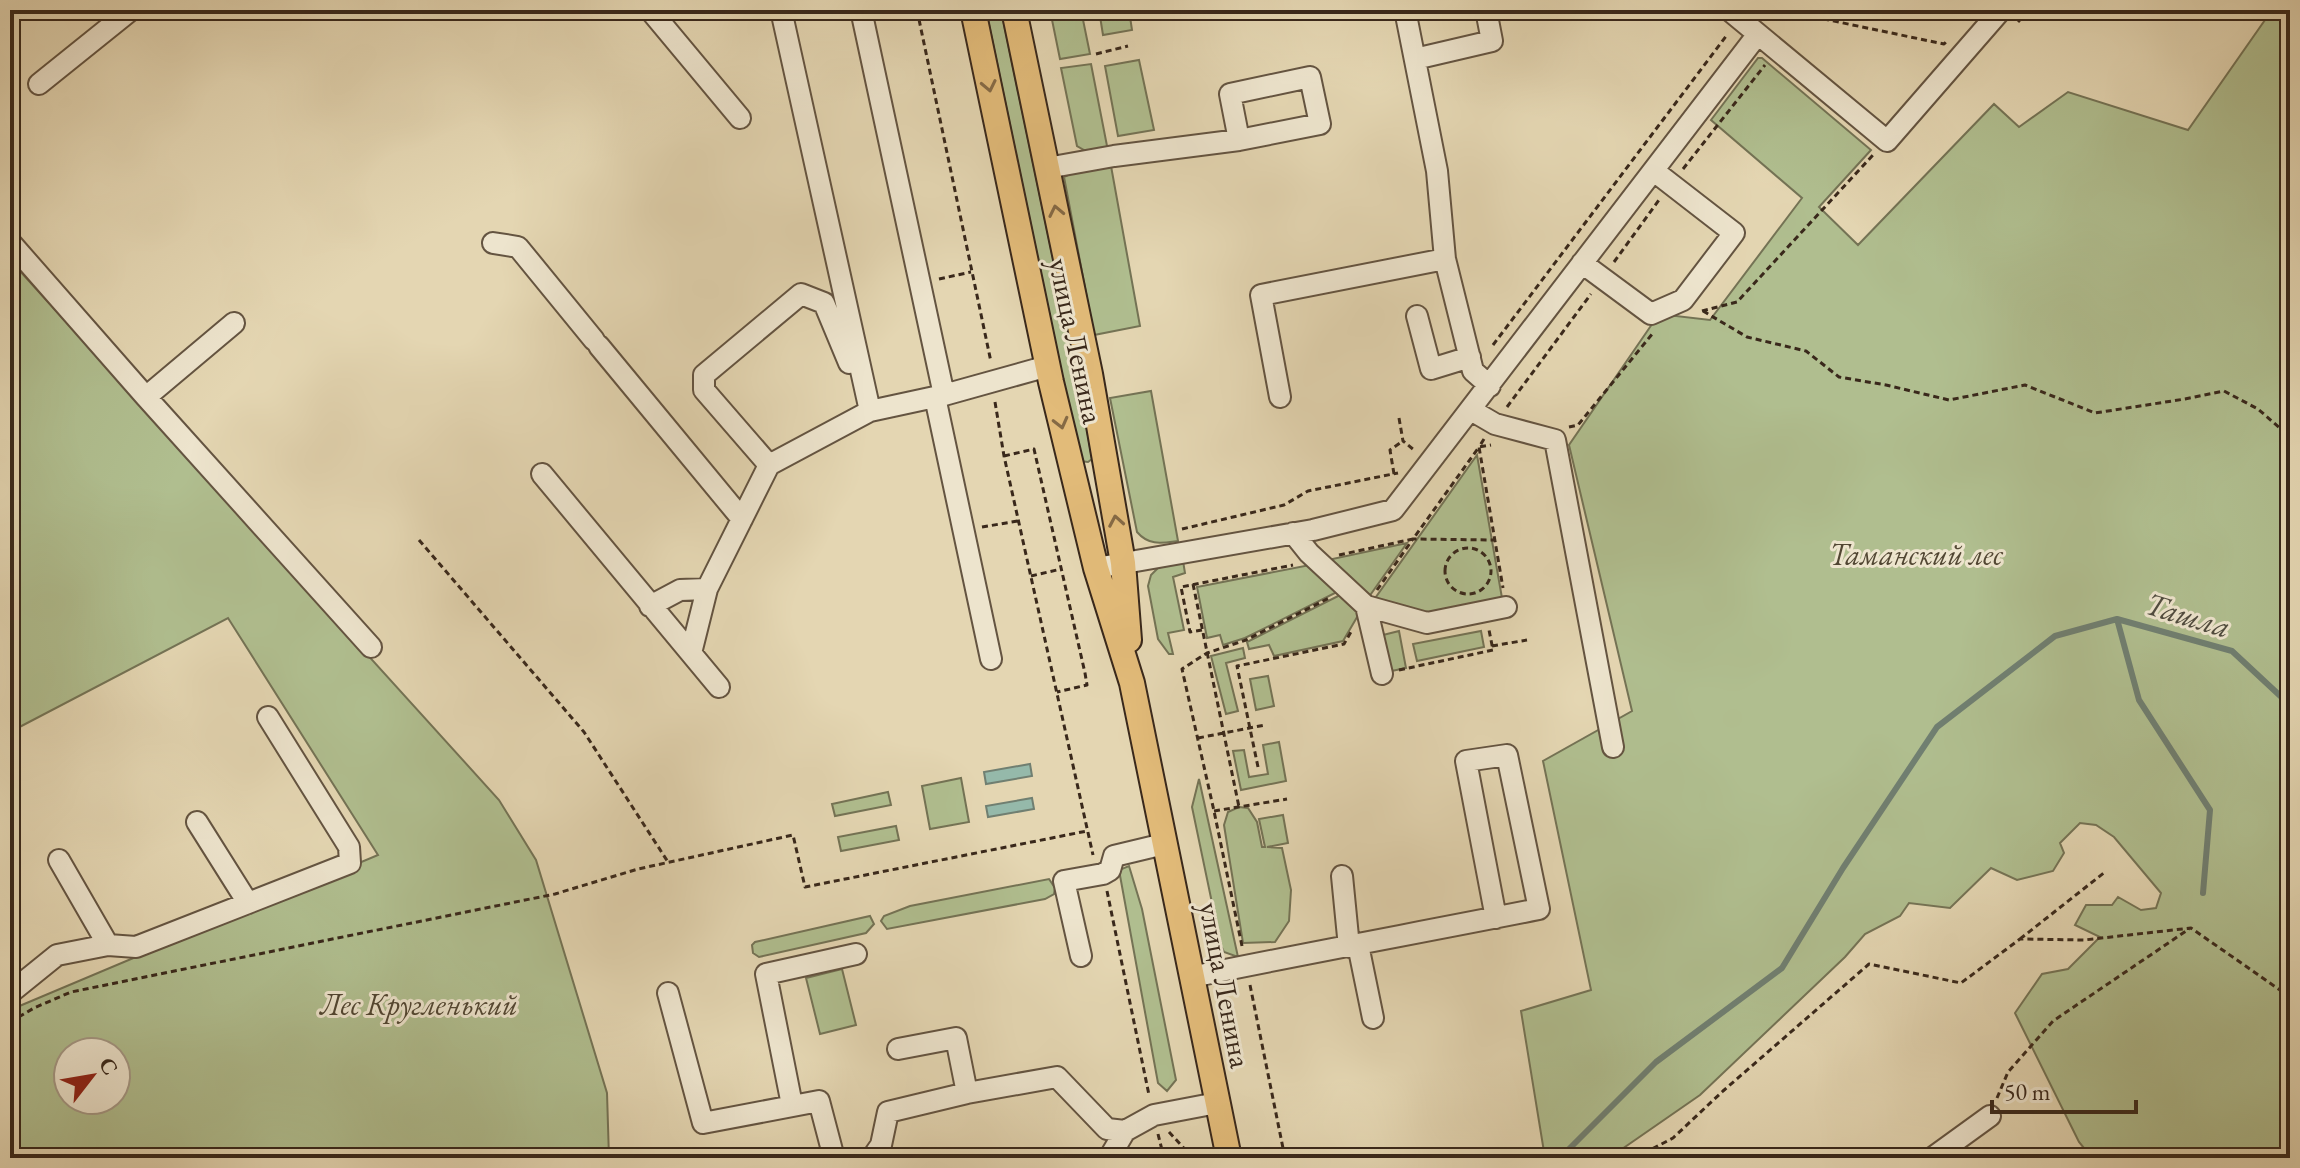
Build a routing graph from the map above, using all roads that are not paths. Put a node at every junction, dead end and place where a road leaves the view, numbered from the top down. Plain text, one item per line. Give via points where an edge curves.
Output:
1 (131, 10) edge
2 (650, 10) edge
3 (781, 10) edge
4 (861, 10) edge
5 (973, 10) edge
6 (1014, 10) edge
7 (1405, 10) edge
8 (1486, 10) edge
9 (2001, 10) edge
10 (1735, 14) edge
11 (1758, 34) junction
12 (1415, 59) junction
13 (39, 84) dead end
14 (740, 118) dead end
15 (1239, 140) junction
16 (1047, 168) junction
17 (1663, 177) junction
18 (10, 242) edge
19 (493, 243) dead end
20 (1445, 259) junction
21 (1582, 263) junction
22 (1417, 316) dead end
23 (234, 323) dead end
24 (1471, 364) junction
25 (1048, 366) junction
26 (1490, 386) junction
27 (939, 396) junction
28 (146, 397) junction
29 (1280, 397) dead end
30 (1471, 410) junction
31 (870, 411) junction
32 (769, 465) junction
33 (542, 474) dead end
34 (742, 519) junction
35 (1293, 533) junction
36 (1123, 563) junction
37 (1096, 568) junction
38 (707, 589) junction
39 (650, 606) junction
40 (1366, 606) junction
41 (1506, 607) road end
42 (371, 647) dead end
43 (691, 653) junction
44 (991, 659) dead end
45 (1382, 674) road end
46 (1132, 683) junction
47 (719, 687) dead end
48 (268, 717) dead end
49 (1613, 747) dead end
50 (197, 822) dead end
51 (1164, 844) junction
52 (59, 860) dead end
53 (1342, 876) dead end
54 (248, 903) junction
55 (1496, 918) junction
56 (108, 945) junction
57 (1354, 946) junction
58 (856, 954) dead end
59 (1081, 956) dead end
60 (1191, 977) junction
61 (10, 993) edge
62 (668, 993) dead end
63 (1373, 1018) dead end
64 (898, 1049) dead end
65 (967, 1093) junction
66 (1217, 1103) junction
67 (792, 1105) junction
68 (1990, 1116) road end
69 (1125, 1131) junction
70 (1945, 1155) edge
71 (834, 1158) edge
72 (872, 1158) edge
73 (1109, 1158) edge
74 (1229, 1158) edge

1 - 13 street
2 - 14 street
3 - 31 street
4 - 27 street
5 -> 25 main road, улица Ленина
6 - 16 main road, улица Ленина
7 - 12 street
8 - 12 street via 1492,41
9 - 11 street via 1887,141
10 - 11 street
11 - 17 street
12 - 20 street via 1437,171
15 - 15 street via 1320,124 1310,77 1230,94
15 - 16 street
36 -> 16 main road, улица Ленина
17 - 21 street
17 - 21 street via 1734,233 1683,300 1651,314
18 - 28 street
19 - 34 street via 518,247
20 - 24 street
20 - 29 street via 1261,295
21 - 26 street
22 - 24 street via 1431,369
23 - 28 street
24 - 26 street
25 - 27 street
25 -> 37 main road, улица Ленина
26 - 30 street
27 - 31 street
27 - 44 street
28 - 42 street
30 - 35 street via 1393,510
30 - 49 street via 1494,434 1555,440
31 - 32 street
31 - 32 street via 824,303 801,294 704,375 704,390
32 - 34 street
33 - 39 street
34 - 38 street
35 - 36 street
35 - 40 street
36 - 37 street
36 - 46 main road, улица Ленина
37 - 46 main road, улица Ленина
38 - 39 street via 680,590
38 - 43 street
39 - 43 street
40 - 41 street via 1427,623
40 - 45 street
43 - 47 street
46 - 51 main road, улица Ленина
48 - 54 street via 349,847 350,863
50 - 54 street
51 - 59 street via 1114,856 1103,874 1064,881
51 - 60 main road, улица Ленина
52 - 56 street
53 - 57 street
54 - 56 street via 136,947
55 - 55 street via 1466,761 1507,755 1539,909
55 - 57 street
56 - 61 street via 57,955
57 - 60 street
57 - 63 street
58 - 67 street via 766,974
60 - 66 main road, улица Ленина
62 - 67 street via 703,1123
64 - 65 street via 956,1038
65 - 69 street via 1057,1077 1107,1129
65 - 72 street via 888,1112 881,1145
66 - 69 street via 1154,1115
66 - 74 main road, улица Ленина
67 - 71 street via 819,1101
68 - 70 street
69 - 73 street

